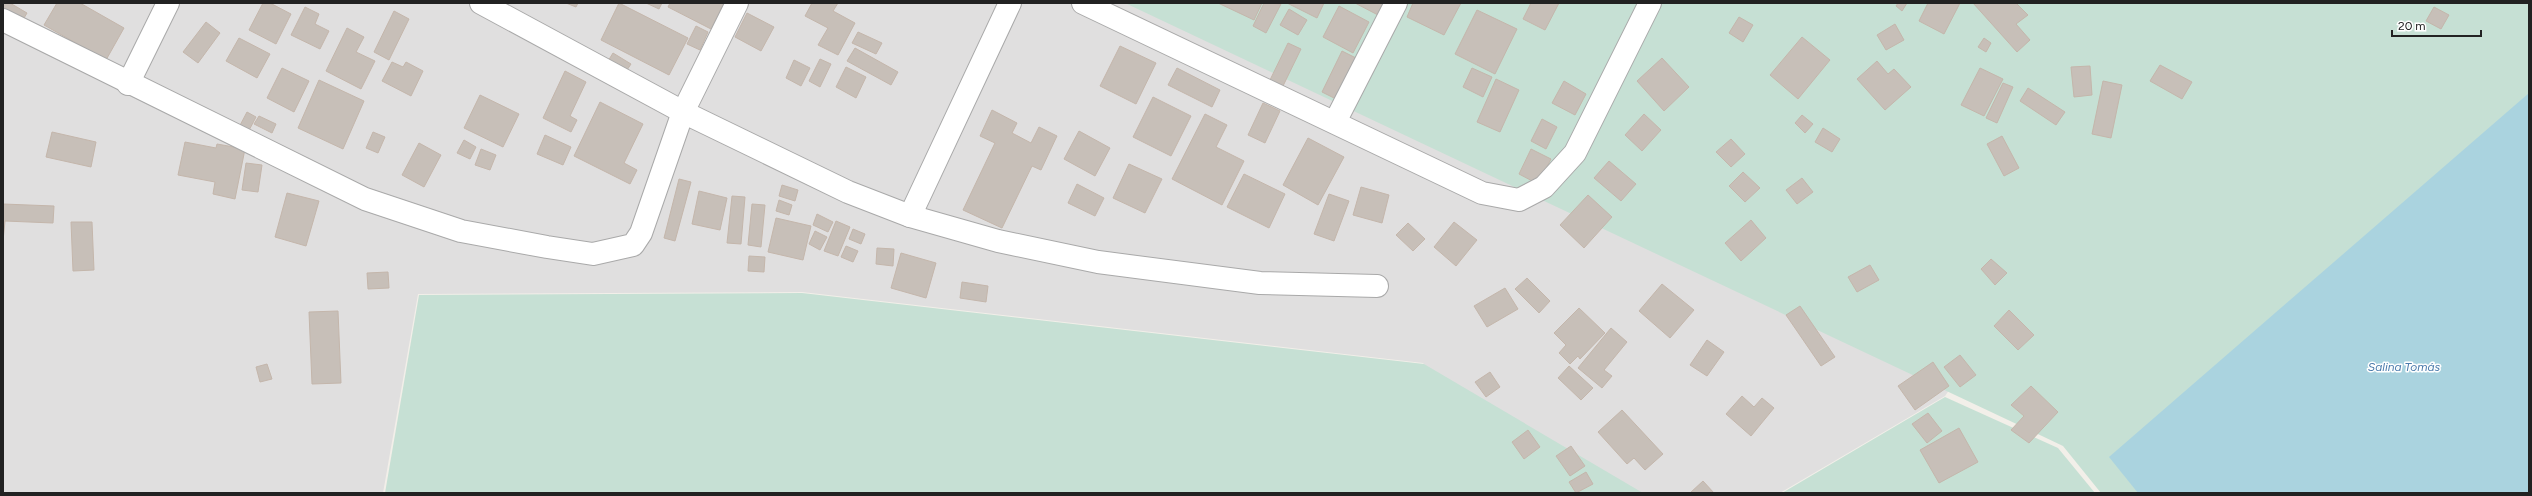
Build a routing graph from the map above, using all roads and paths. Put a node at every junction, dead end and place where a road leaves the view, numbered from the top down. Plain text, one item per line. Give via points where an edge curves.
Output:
1 (168, 3) edge
2 (481, 3) edge
3 (737, 3) edge
4 (1010, 3) edge
5 (1083, 3) edge
6 (1396, 3) edge
7 (1644, 5) edge
8 (3, 20) edge
9 (128, 84) junction
10 (683, 112) junction
11 (1335, 122) junction
12 (910, 216) junction
13 (1378, 286) dead end

1 - 9 street
2 - 10 street
3 - 10 street
4 - 12 street
5 - 11 street
6 - 11 street
7 - 11 street via 1575,153 1544,187 1519,200 1482,193
8 - 9 street
9 - 10 street via 365,199 461,231 592,254 633,245 641,233
10 - 12 street via 848,192
12 - 13 street via 998,241 1098,262 1260,282

